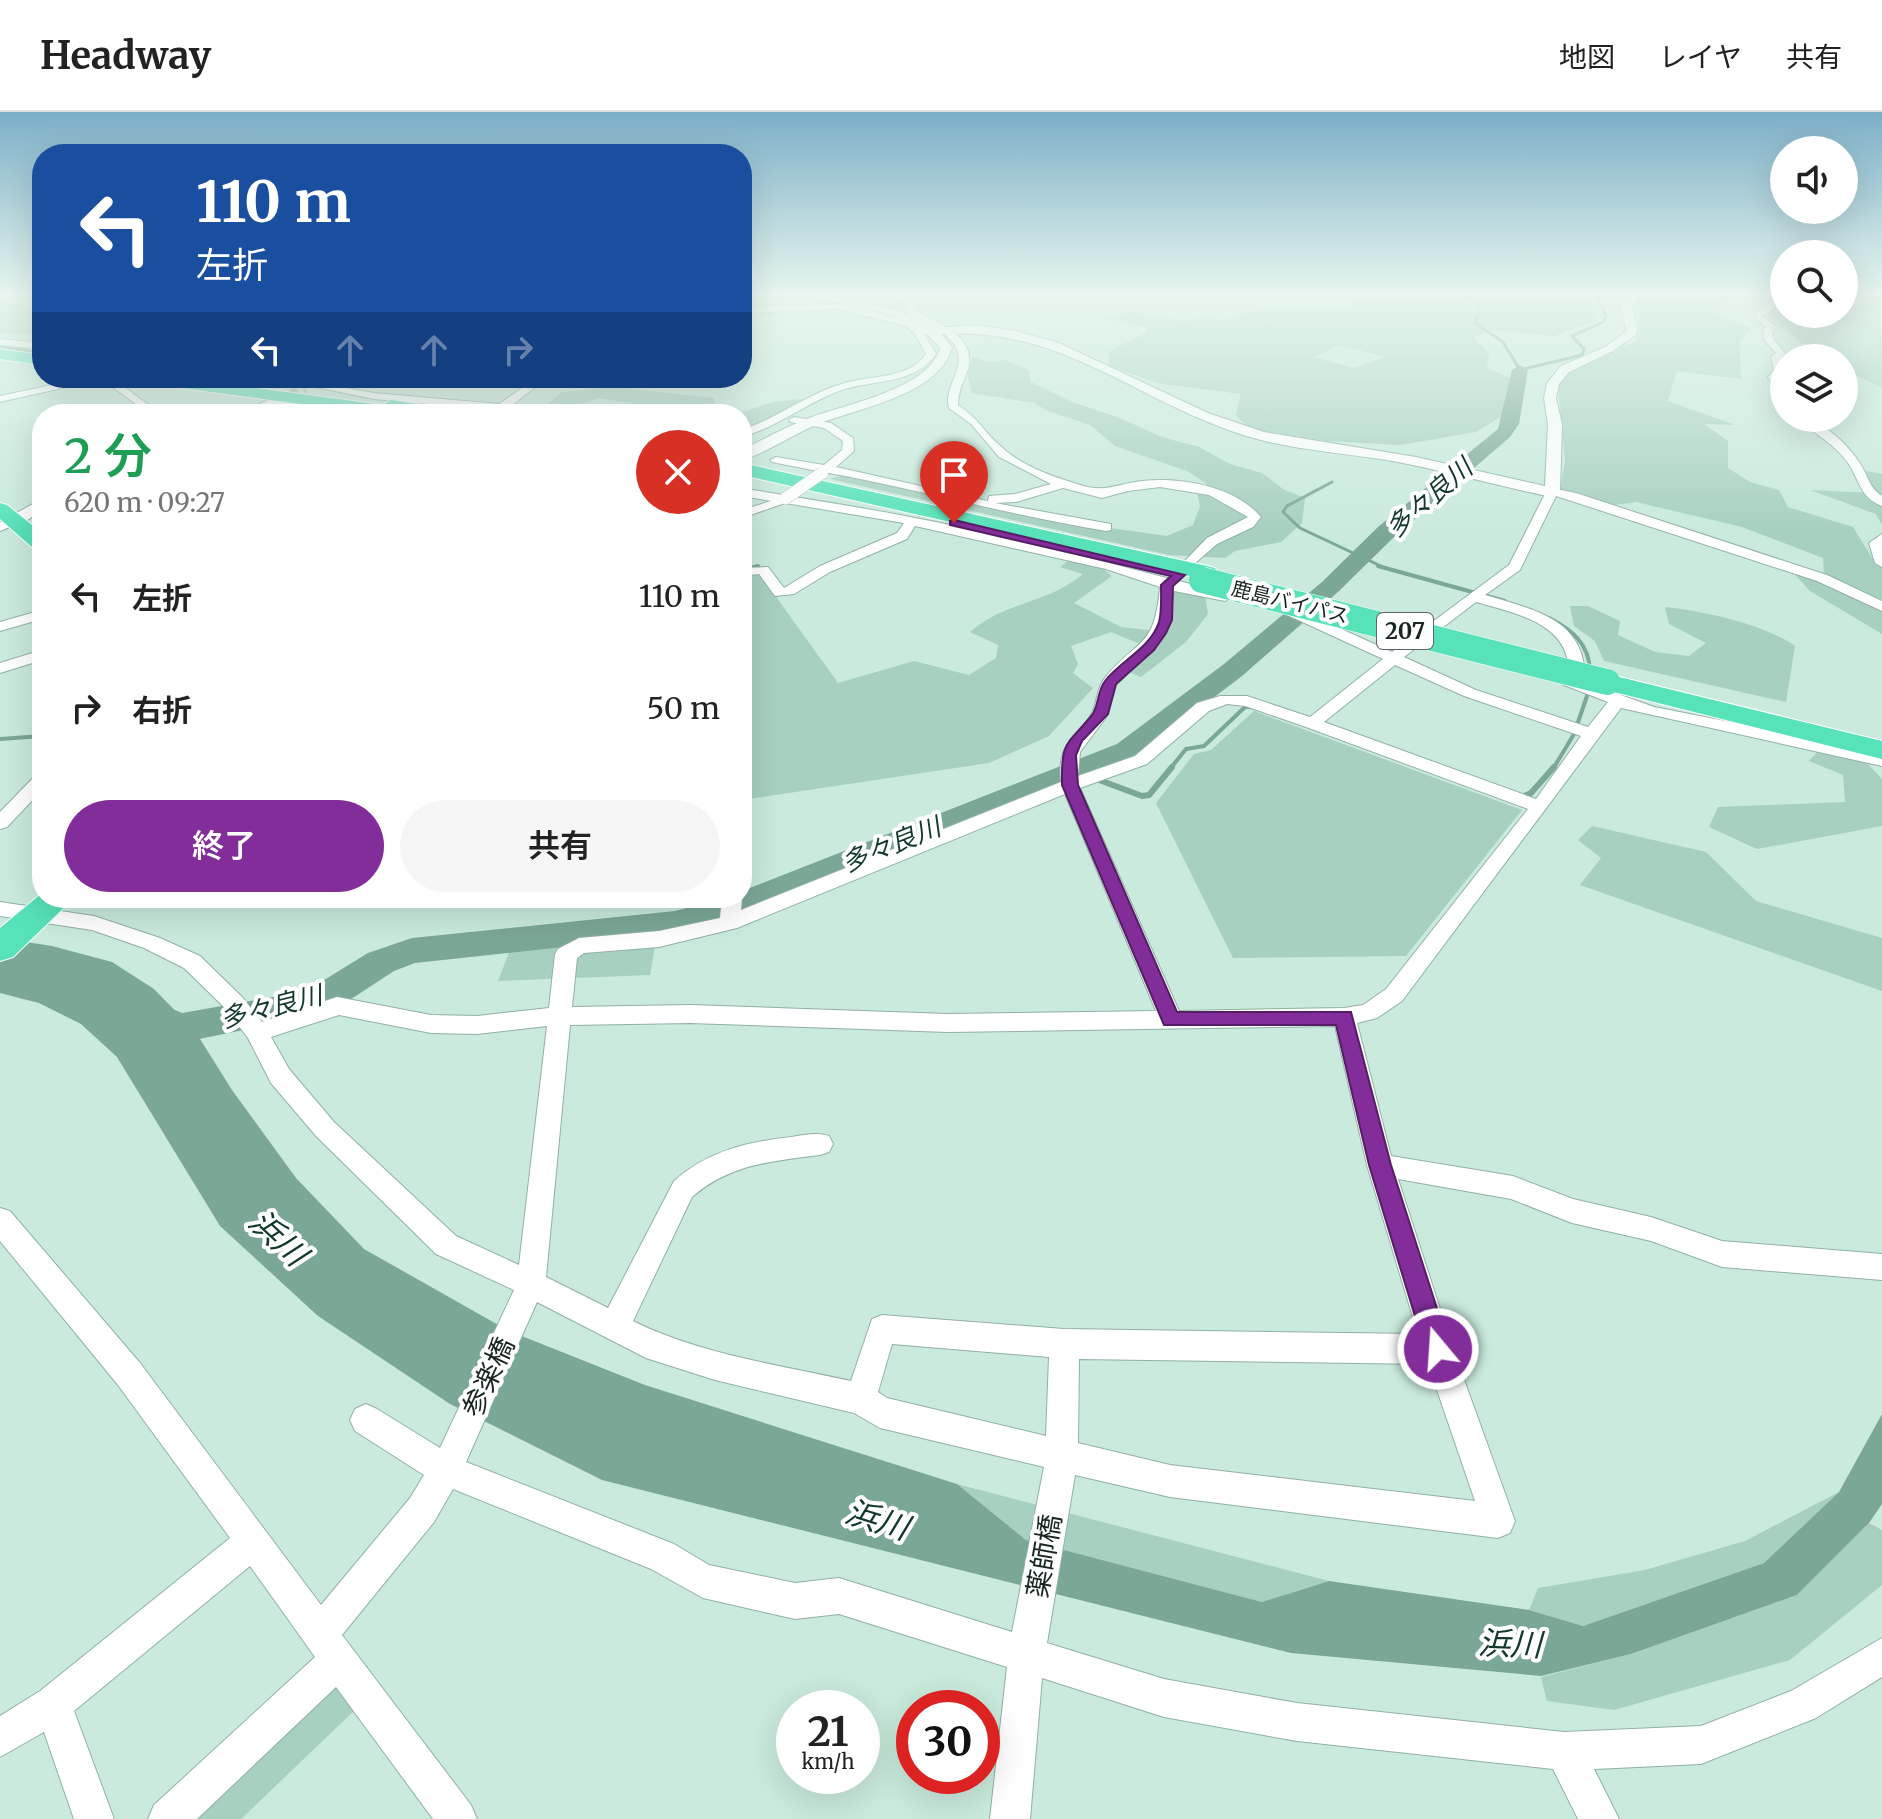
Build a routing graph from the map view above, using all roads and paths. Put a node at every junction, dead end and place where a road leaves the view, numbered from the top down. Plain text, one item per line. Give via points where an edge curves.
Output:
1 (895, 375) edge
2 (929, 375) edge
3 (960, 375) edge
4 (1120, 375) edge
5 (1560, 375) edge
6 (51, 388) edge
7 (120, 388) edge
8 (219, 388) edge
9 (260, 388) edge
10 (332, 388) tunnel mouth
11 (529, 388) edge
12 (0, 399) edge
13 (142, 404) edge
14 (267, 404) edge
15 (288, 404) tunnel mouth
16 (339, 404) edge
17 (378, 404) edge
18 (440, 404) edge
19 (507, 404) edge
20 (814, 421) junction
21 (752, 431) edge
22 (1823, 432) edge
23 (752, 439) edge
24 (752, 451) edge
25 (776, 460) dead end
26 (752, 471) edge
27 (825, 472) junction
28 (752, 478) edge
29 (1066, 483) junction
30 (1552, 492) junction
31 (752, 494) edge
32 (784, 499) junction
33 (1882, 502) edge
34 (981, 503) junction
35 (32, 507) edge
36 (752, 510) edge
37 (4, 519) edge
38 (912, 521) junction
39 (1106, 527) dead end
40 (32, 535) edge
41 (1882, 538) edge
42 (1882, 563) edge
43 (752, 571) edge
44 (1188, 576) junction
45 (1479, 593) junction
46 (1882, 607) edge
47 (32, 617) edge
48 (0, 626) edge
49 (1415, 643) junction
50 (32, 658) edge
51 (1395, 659) junction
52 (0, 668) edge
53 (1577, 684) junction
54 (1612, 686) junction
55 (1312, 723) junction
56 (1591, 734) junction
57 (1882, 738) edge
58 (1882, 750) edge
59 (1882, 761) edge
60 (1082, 781) junction
61 (32, 789) edge
62 (1526, 801) junction
63 (0, 823) edge
64 (731, 908) edge
65 (32, 910) edge
66 (730, 923) junction
67 (0, 948) edge
68 (559, 1016) junction
69 (1344, 1017) junction
70 (1171, 1019) junction
71 (257, 1032) junction
72 (820, 1144) dead end
73 (1380, 1165) junction
74 (0, 1220) edge
75 (1882, 1267) edge
76 (531, 1284) junction
77 (614, 1328) junction
78 (1064, 1344) junction
79 (1438, 1349) junction
80 (861, 1399) junction
81 (366, 1420) dead end
82 (1062, 1456) junction
83 (446, 1470) junction
84 (252, 1542) junction
85 (328, 1648) junction
86 (1882, 1656) edge
87 (1026, 1657) junction
88 (53, 1704) junction
89 (0, 1738) edge
90 (1564, 1751) junction
91 (94, 1819) edge
92 (168, 1819) edge
93 (457, 1819) edge
94 (1010, 1819) edge
95 (1599, 1819) edge

1 - 21 street via 831,390
2 - 20 street via 905,389
3 - 29 street via 953,406 1027,471
4 - 30 street via 1253,433
5 - 30 street via 1550,398 1555,424
6 - 12 street
7 - 13 street
8 - 16 highway
9 - 17 highway
10 - 18 street
11 - 19 street
14 - 15 street
20 - 23 street via 792,420
20 - 24 street
20 - 27 street via 849,440 848,451
22 - 33 street via 1854,463 1863,490
25 - 27 street
26 - 44 highway, 鹿島バイパス / 207
27 - 32 street, bridge
27 - 34 street via 896,482
28 - 44 highway, 鹿島バイパス / 207
29 - 34 street
29 - 44 street via 1101,495 1150,485 1201,489 1242,503 1255,517 1212,541
30 - 45 street via 1515,567
30 - 46 street via 1822,578
31 - 32 street
32 - 36 street
32 - 38 street
34 - 39 street
35 - 37 street
37 - 40 highway
38 - 43 street via 902,536 825,569 789,591 775,590 763,570
38 - 44 street via 1110,566
41 - 42 street via 1876,543
44 - 51 street via 1308,618
44 - 54 highway, 鹿島バイパス / 207, bridge
44 - 60 street via 1160,633 1111,682 1101,714 1075,739 1069,755
45 - 49 street
45 - 53 street via 1560,631 1576,652
47 - 48 street
49 - 51 street
49 - 53 street
50 - 52 street
51 - 55 street
51 - 56 street via 1470,693
53 - 54 street
54 - 56 street
54 - 57 highway, 鹿島バイパス / 207
54 - 58 highway, 鹿島バイパス / 207
54 - 59 street
55 - 60 street via 1226,699 1203,707 1141,760
55 - 62 street
56 - 62 street
60 - 66 street
60 - 70 street
61 - 63 street
62 - 69 street via 1394,995 1369,1012
64 - 66 street
65 - 67 highway
65 - 71 street via 94,923 192,962
66 - 68 street, 参楽橋 via 659,939 579,946 566,954
68 - 70 street via 690,1014 948,1023
68 - 71 street via 431,1024 337,1006
68 - 76 street, 参楽橋
69 - 70 street
69 - 73 street
71 - 76 street via 280,1076 325,1129 446,1245
72 - 77 street via 739,1155 700,1172 683,1189
73 - 75 street via 1513,1188 1572,1211 1651,1229 1722,1254
73 - 79 street
74 - 84 street via 112,1352
76 - 77 street
76 - 83 street, 参楽橋
77 - 80 street via 715,1365
78 - 79 street
78 - 80 street via 882,1329
78 - 82 street, 薬師橋
79 - 82 street via 1498,1521 1170,1481
80 - 82 street via 880,1412
81 - 83 street
82 - 87 street, 薬師橋
83 - 85 street, 参楽橋
83 - 87 street via 662,1556 703,1581 795,1601 839,1596
84 - 85 street
84 - 88 street
85 - 92 street, 参楽橋
85 - 93 street
86 - 90 street via 1803,1705 1701,1745
87 - 90 street via 1164,1698 1282,1720
87 - 94 street, 薬師橋
88 - 89 street
88 - 91 street
90 - 95 street

